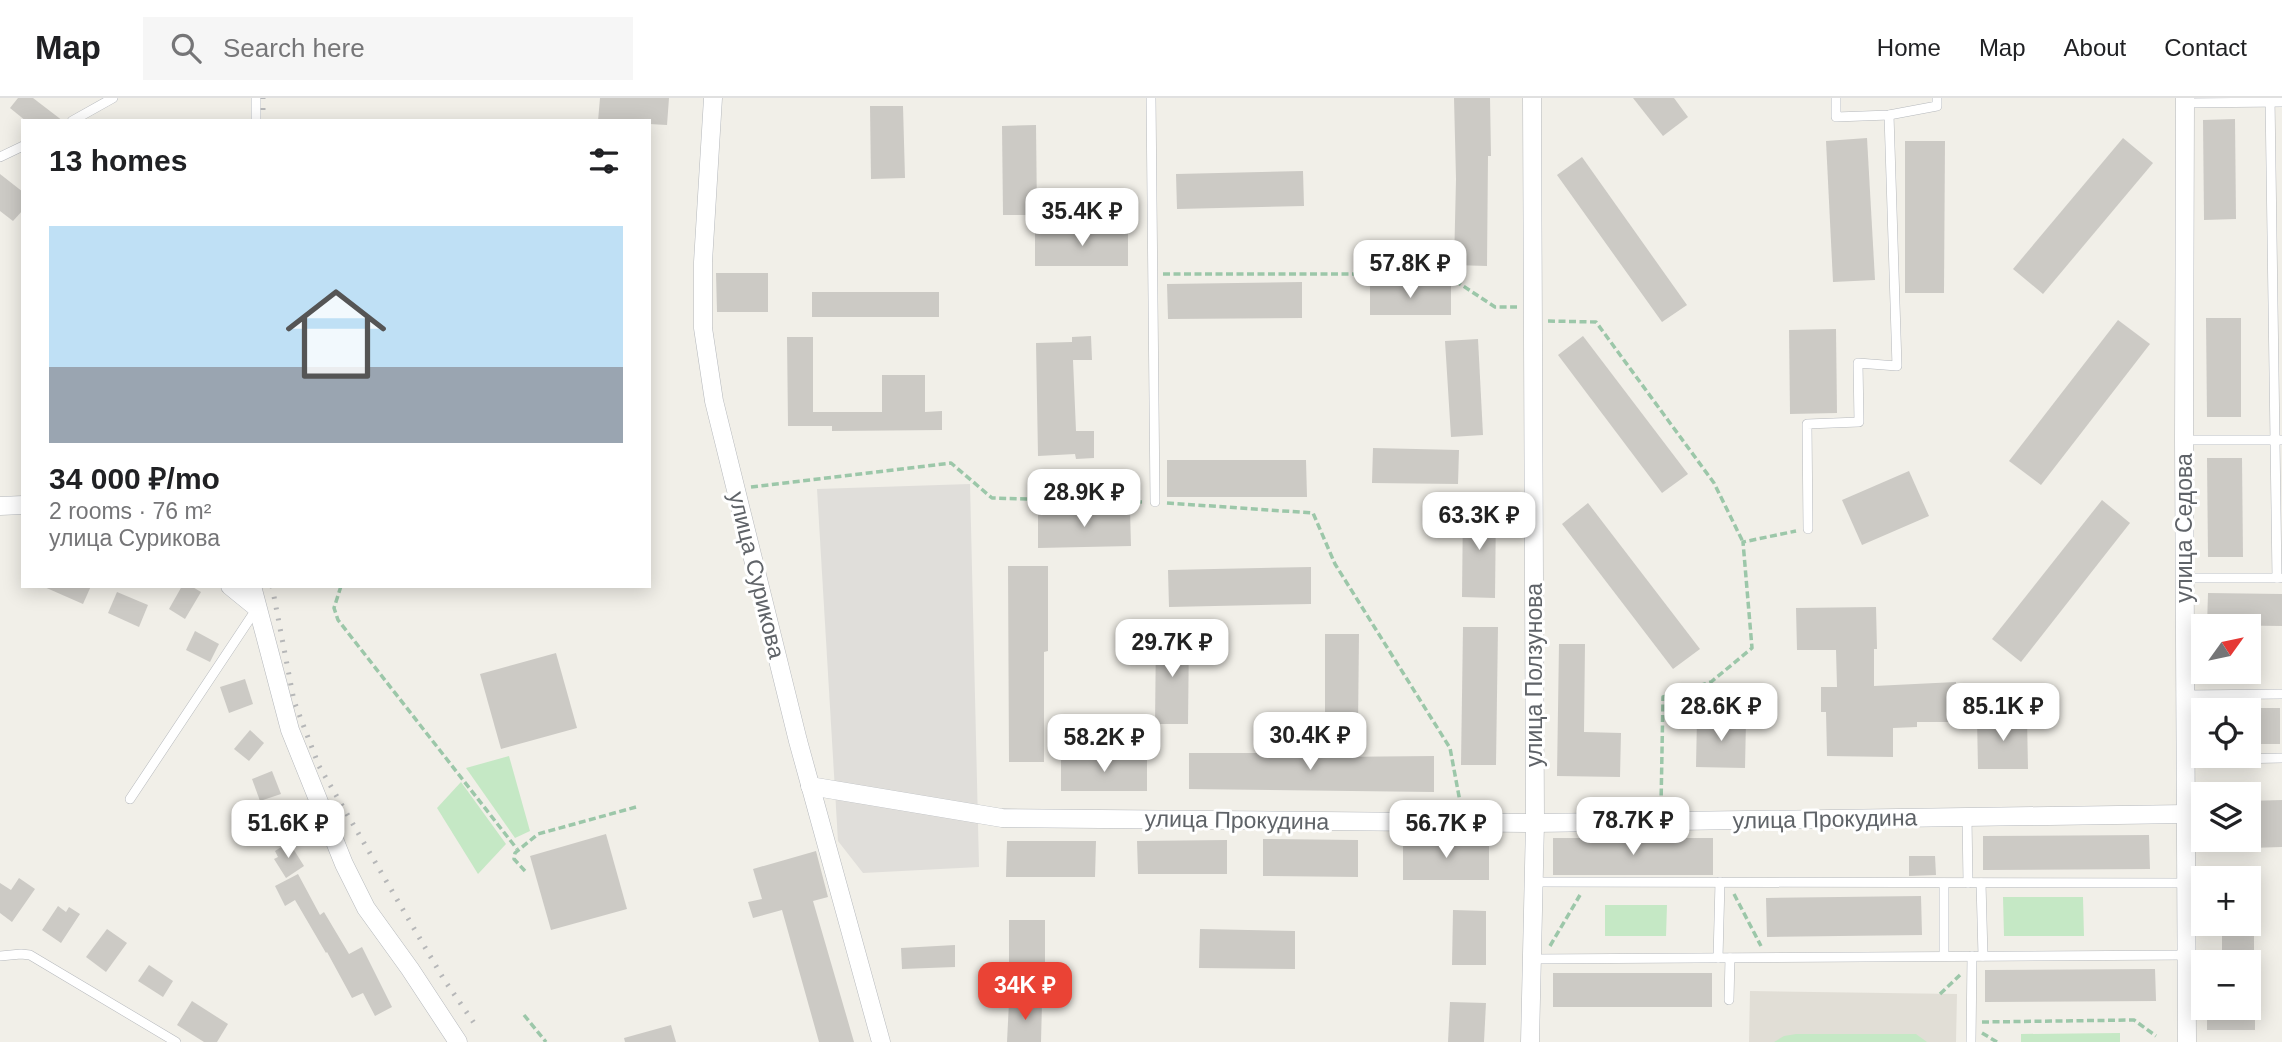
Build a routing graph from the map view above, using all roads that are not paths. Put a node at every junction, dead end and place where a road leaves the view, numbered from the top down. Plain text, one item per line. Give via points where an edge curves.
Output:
1 (113, 98) edge
2 (256, 98) edge
3 (713, 98) edge
4 (1151, 98) edge
5 (1532, 98) edge
6 (1836, 98) edge
7 (1937, 98) edge
8 (2185, 100) edge
9 (2270, 100) edge
10 (2282, 102) edge
11 (1889, 115) junction
12 (76, 119) edge
13 (256, 119) edge
14 (21, 147) edge
15 (0, 157) edge
16 (2184, 440) junction
17 (2279, 440) edge
18 (1155, 502) road end
19 (21, 505) edge
20 (0, 506) edge
21 (1808, 529) road end
22 (2185, 578) junction
23 (2280, 578) edge
24 (232, 588) edge
25 (252, 588) edge
26 (257, 608) junction
27 (2282, 694) edge
28 (2185, 695) junction
29 (2282, 758) edge
30 (2186, 760) junction
31 (810, 786) junction
32 (130, 799) dead end
33 (2186, 814) junction
34 (1967, 817) junction
35 (1535, 823) junction
36 (1534, 882) junction
37 (1724, 882) junction
38 (1944, 883) junction
39 (1968, 883) junction
40 (1981, 883) junction
41 (2186, 883) junction
42 (2187, 955) junction
43 (0, 956) edge
44 (1944, 956) junction
45 (1983, 956) junction
46 (1718, 958) junction
47 (1730, 958) junction
48 (1537, 959) junction
49 (1972, 960) junction
50 (1729, 1000) dead end
51 (176, 1042) edge
52 (458, 1042) edge
53 (881, 1042) edge
54 (1530, 1042) edge
55 (1971, 1042) edge
56 (2187, 1042) edge

1 - 12 lane
2 - 13 lane
3 - 31 street, улица Сурикова via 702,328 714,401
4 - 18 lane
5 - 35 street, улица Ползунова
6 - 11 lane via 1836,117
7 - 11 lane via 1937,106
8 - 9 lane
8 - 16 street, улица Седова
9 - 10 lane
9 - 17 lane
11 - 21 lane via 1897,366 1858,363 1859,422 1807,424
14 - 15 lane
16 - 17 lane
16 - 22 street, улица Седова
17 - 23 lane
19 - 20 street
22 - 23 lane
22 - 28 street, улица Седова
24 - 26 street
25 - 26 street
26 - 32 lane
26 - 52 street via 290,730 347,872 366,908
27 - 28 lane
28 - 30 street, улица Седова
29 - 30 lane
30 - 33 street, улица Седова
31 - 35 street, улица Прокудина via 1002,818
31 - 53 street, улица Сурикова
33 - 34 street, улица Прокудина
33 - 41 street, улица Седова
34 - 35 street, улица Прокудина
34 - 39 lane
35 - 36 street, улица Ползунова
36 - 37 lane
36 - 48 street, улица Ползунова
37 - 38 lane
37 - 46 lane
38 - 39 lane
38 - 44 lane
39 - 40 lane
40 - 41 lane
40 - 45 lane
41 - 42 street, улица Седова
42 - 45 lane
42 - 56 street, улица Седова
43 - 51 lane via 30,955
44 - 47 lane
44 - 49 lane
45 - 49 lane
46 - 47 lane
46 - 48 lane
47 - 50 lane
48 - 54 street, улица Ползунова
49 - 55 lane

